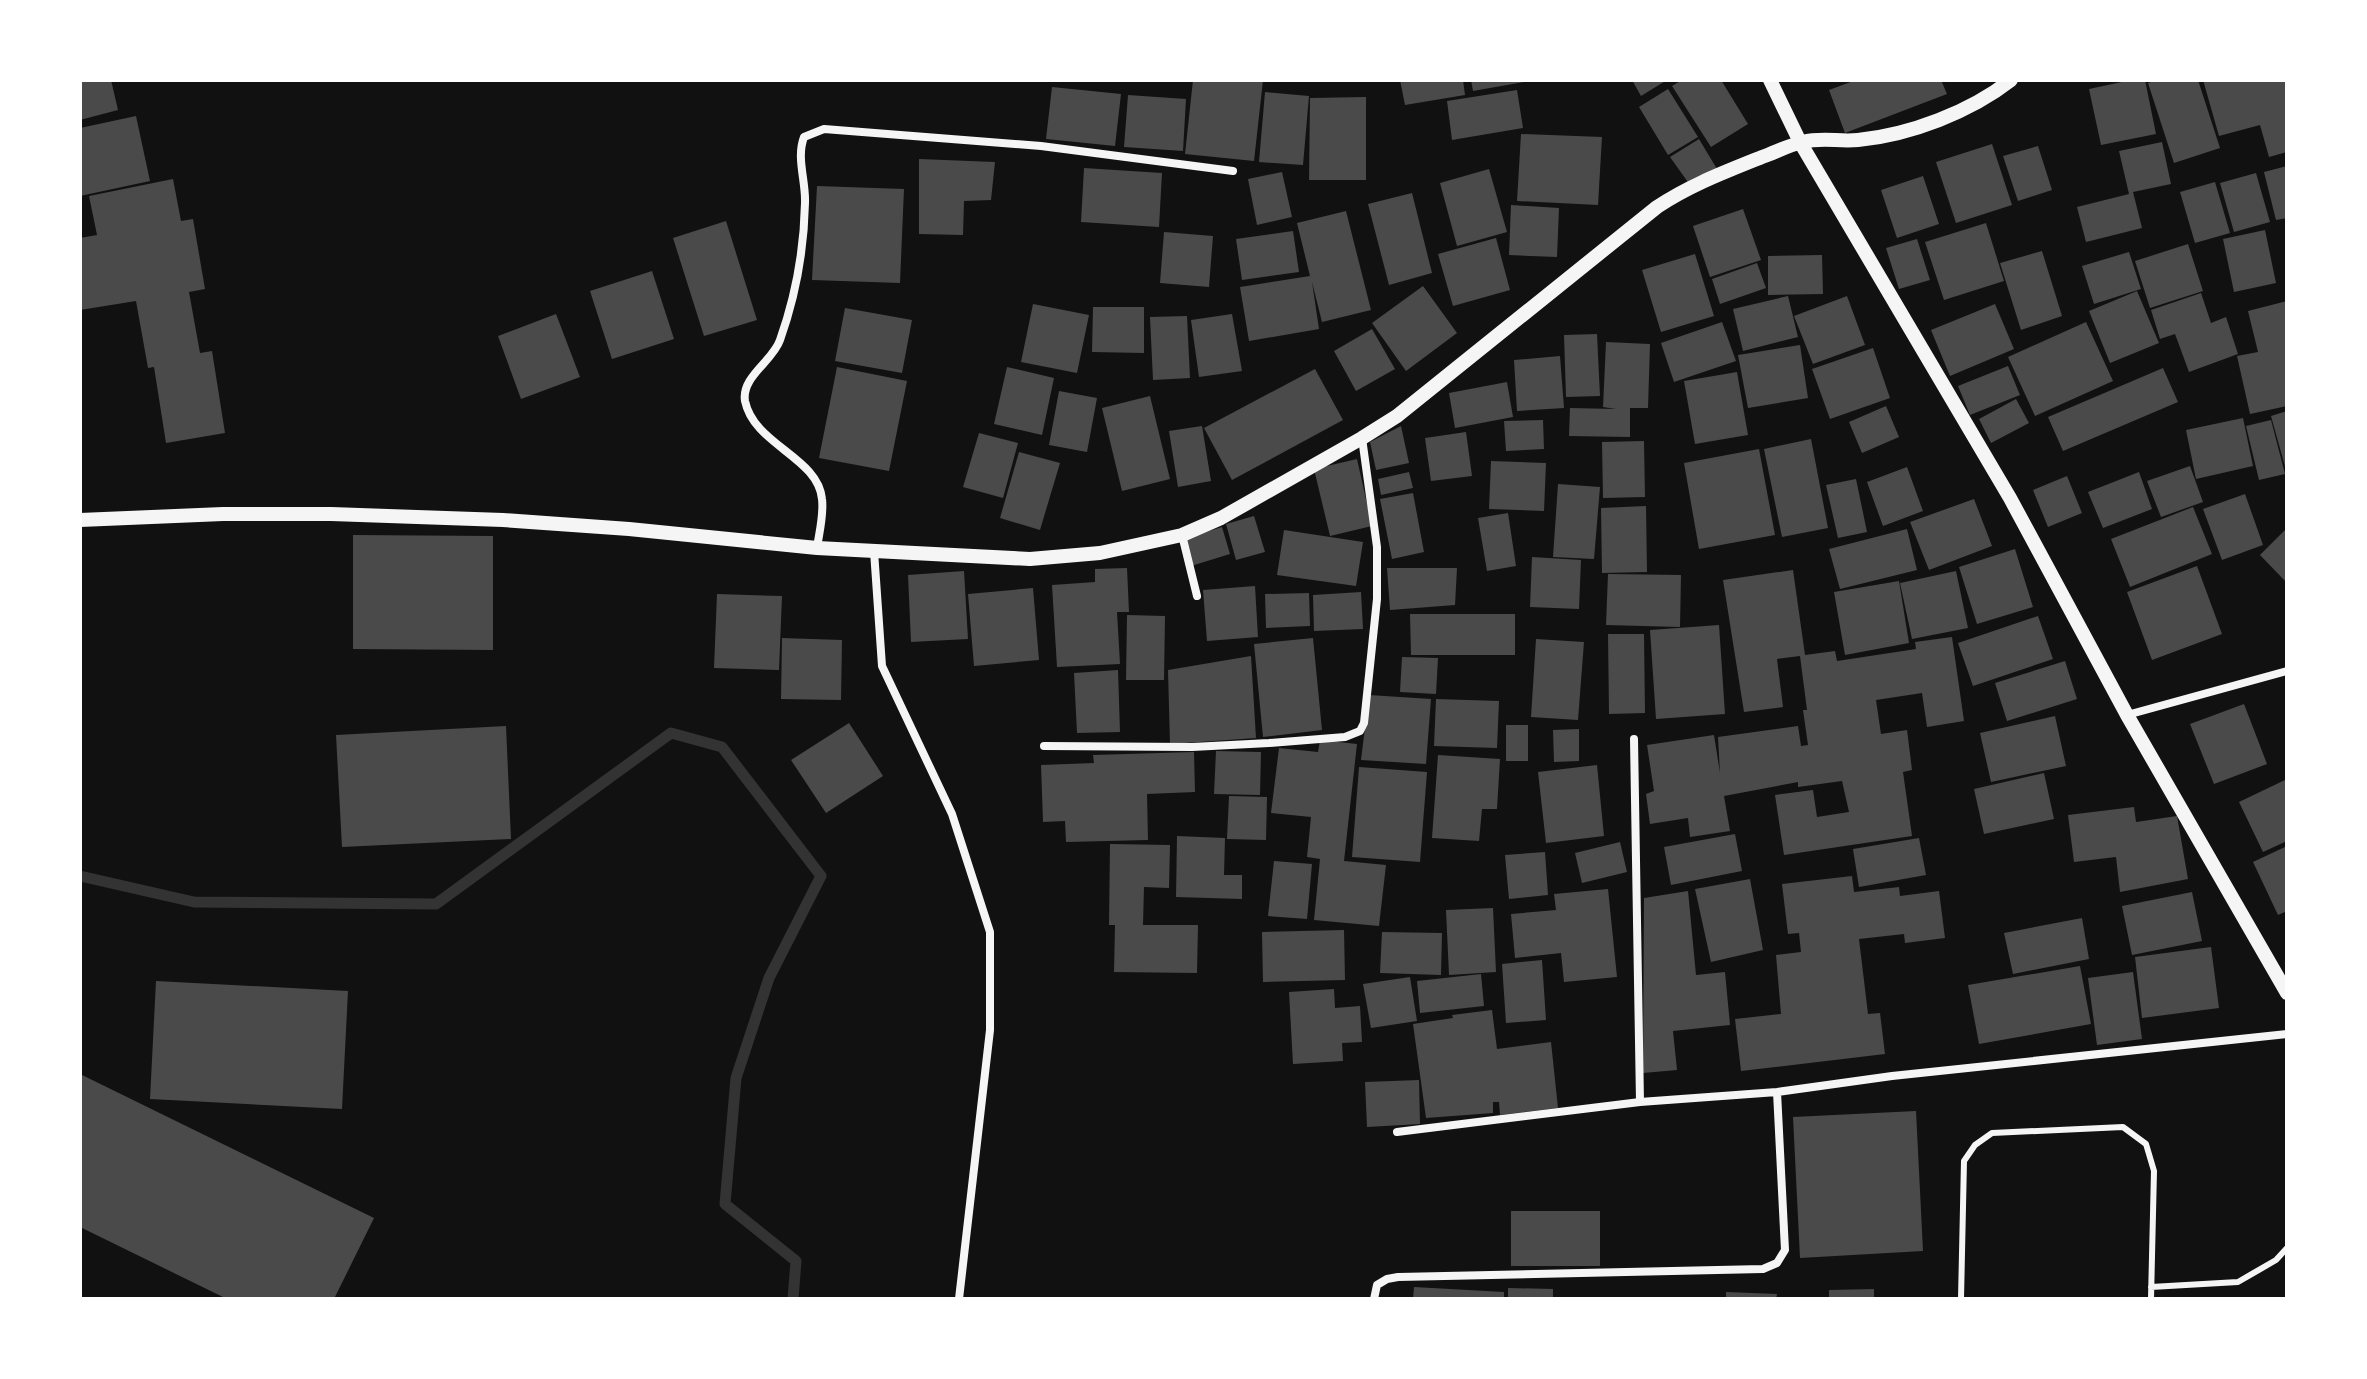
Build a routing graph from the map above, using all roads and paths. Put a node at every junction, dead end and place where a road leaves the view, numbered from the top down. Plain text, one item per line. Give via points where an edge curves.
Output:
1 (1770, 80) edge
2 (2011, 80) edge
3 (1800, 142) junction
4 (1233, 171) dead end
5 (1362, 438) junction
6 (80, 520) edge
7 (1182, 535) junction
8 (817, 548) junction
9 (874, 551) junction
10 (1197, 596) dead end
11 (2287, 671) edge
12 (2127, 715) junction
13 (1634, 739) dead end
14 (1044, 746) dead end
15 (2287, 993) edge
16 (2287, 1034) edge
17 (1777, 1092) junction
18 (1640, 1102) junction
19 (1397, 1132) dead end
20 (2287, 1248) edge
21 (2151, 1287) junction
22 (959, 1299) edge
23 (1374, 1299) edge
24 (1961, 1299) edge
25 (2151, 1299) edge

1 - 3 street
2 - 3 street via 1959,113 1915,127 1861,140
3 - 5 street via 1682,191 1657,207 1397,416
3 - 12 street via 2010,498
4 - 8 street via 1041,146 824,129 804,137 798,279 779,344 745,387 744,399 758,428 818,485 822,499
5 - 7 street
5 - 14 street via 1377,547 1377,599 1360,731 1345,737 1192,747
6 - 8 street via 223,514 503,520
7 - 9 street via 1100,553 1030,559
7 - 10 street
8 - 9 street
9 - 22 street via 882,666 952,814 990,932 990,1030
11 - 12 street
12 - 15 street
13 - 18 street
16 - 17 street
17 - 18 street
17 - 23 street via 1785,1250 1777,1263 1763,1269 1398,1277 1377,1285
18 - 19 street
20 - 21 lane via 2238,1282
21 - 24 lane via 2154,1171 2146,1144 2123,1127 1992,1133 1964,1161
21 - 25 lane

